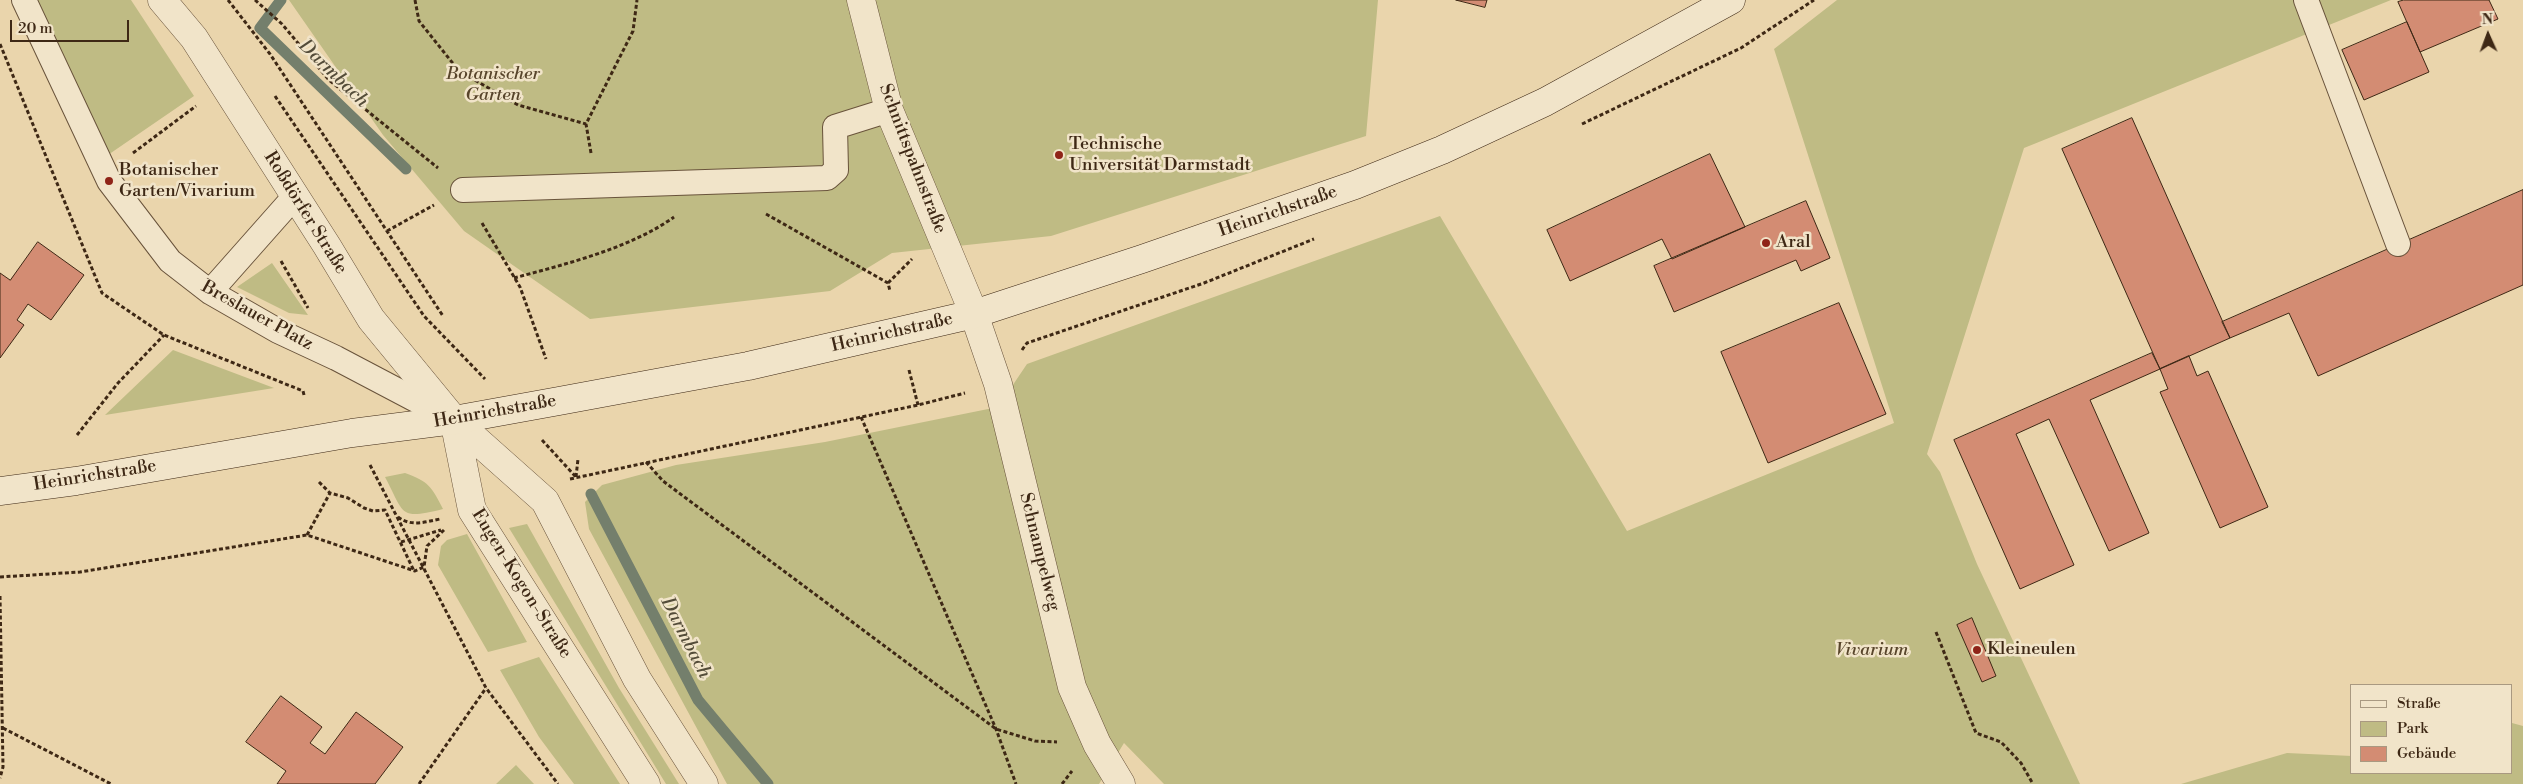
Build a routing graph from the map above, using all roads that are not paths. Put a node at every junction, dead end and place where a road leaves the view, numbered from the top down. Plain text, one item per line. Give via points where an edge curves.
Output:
1 (24, 0) edge
2 (162, 0) edge
3 (861, 0) edge
4 (1730, 0) edge
5 (2306, 0) edge
6 (889, 110) junction
7 (463, 190) road end
8 (295, 196) junction
9 (2398, 244) dead end
10 (210, 292) junction
11 (974, 314) junction
12 (454, 420) junction
13 (0, 491) edge
14 (646, 784) edge
15 (704, 784) edge
16 (1121, 784) edge

1 - 10 lane, Breslauer Platz via 109,181 170,261
2 - 8 street, Roßdörfer Straße via 194,38
3 - 6 street, Schnittspahnstraße
4 - 11 street, Heinrichstraße via 1545,102 1442,150 1355,185
5 - 9 lane
6 - 7 lane via 835,127 837,165 831,176
6 - 11 street, Schnittspahnstraße
8 - 10 lane
8 - 12 street, Roßdörfer Straße via 371,319
10 - 12 lane, Breslauer Platz via 278,331
11 - 12 street, Heinrichstraße via 748,366
11 - 16 street, Schnampelweg via 998,384 1072,687 1097,744
12 - 13 street, Heinrichstraße via 352,433
12 - 14 street, Eugen-Kogon-Straße via 472,510
12 - 15 street via 545,501 637,679

